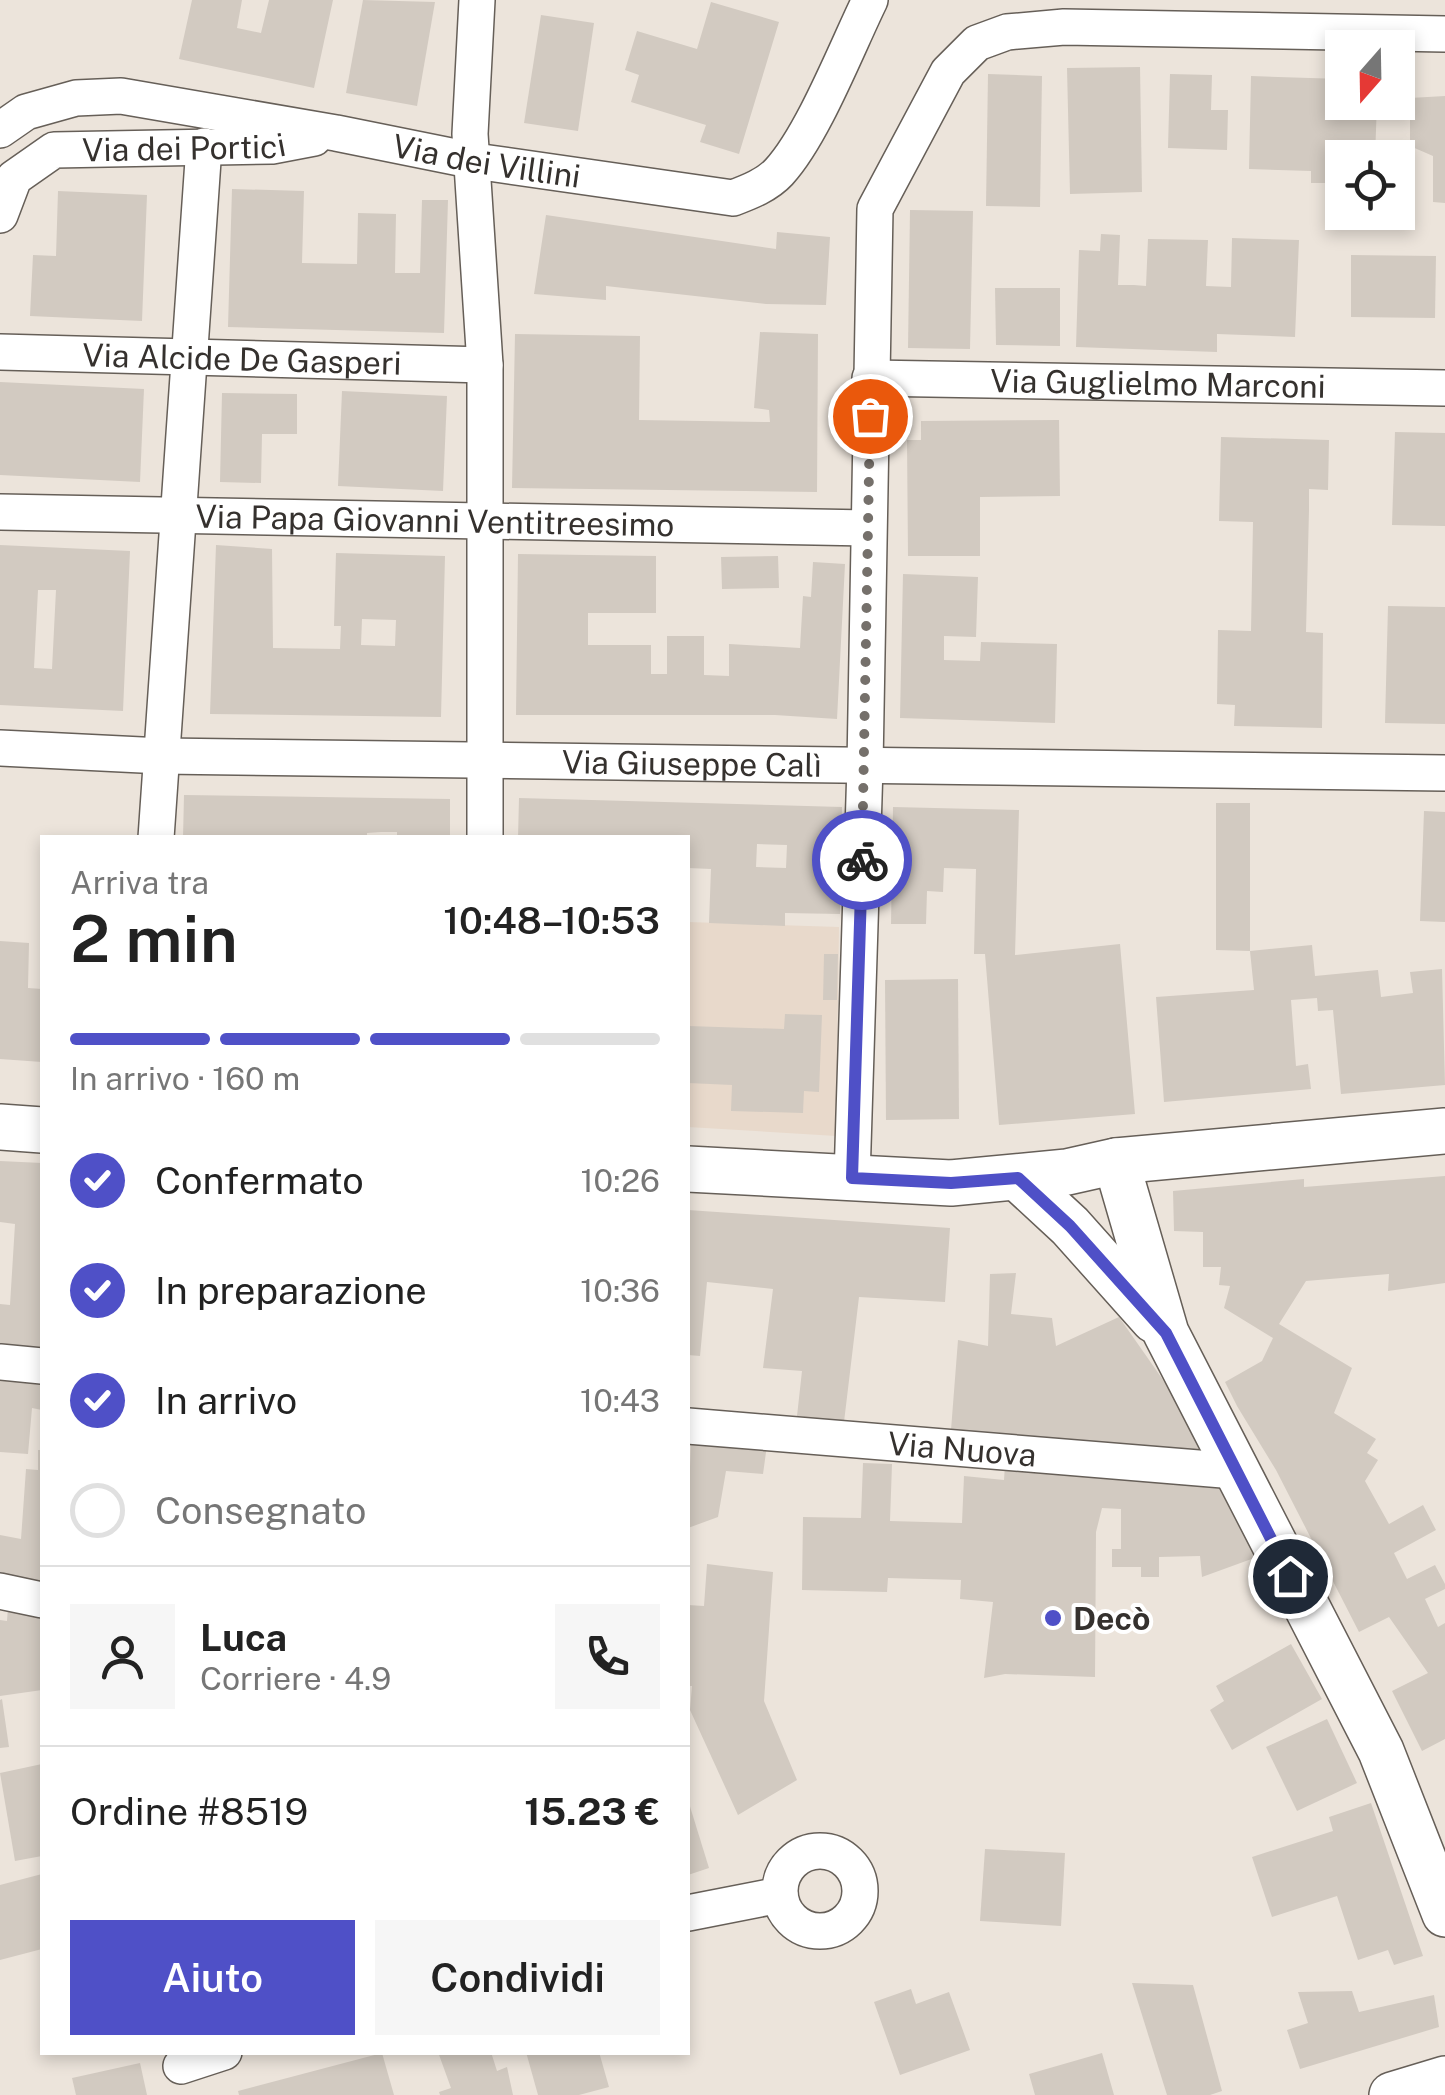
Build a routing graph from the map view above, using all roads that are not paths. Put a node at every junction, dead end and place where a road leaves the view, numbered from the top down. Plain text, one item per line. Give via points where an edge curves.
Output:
1 (477, 0) edge
2 (870, 0) edge
3 (1073, 14) edge
4 (1445, 34) edge
5 (0, 130) edge
6 (336, 133) junction
7 (204, 146) junction
8 (474, 162) junction
9 (0, 214) edge
10 (0, 352) edge
11 (190, 358) junction
12 (485, 366) junction
13 (870, 378) junction
14 (1445, 388) edge
15 (0, 512) edge
16 (179, 515) junction
17 (485, 520) junction
18 (868, 528) junction
19 (0, 748) edge
20 (162, 756) junction
21 (485, 760) junction
22 (865, 766) junction
23 (1445, 773) edge
24 (156, 835) edge
25 (485, 835) edge
26 (0, 1127) edge
27 (40, 1130) edge
28 (1445, 1131) edge
29 (1116, 1162) junction
30 (690, 1169) edge
31 (852, 1178) junction
32 (1018, 1178) junction
33 (1166, 1333) junction
34 (0, 1362) edge
35 (40, 1366) edge
36 (690, 1426) edge
37 (1235, 1471) junction
38 (0, 1591) edge
39 (40, 1600) edge
40 (780, 1895) dead end
41 (690, 1913) edge
42 (1445, 1914) edge
43 (217, 2055) edge
44 (182, 2071) edge
45 (1445, 2079) edge
46 (1392, 2095) edge

1 - 8 street
2 - 8 street, Via dei Villini via 804,134 779,172 756,189 732,198
3 - 4 street
3 - 13 street via 977,43 948,72 875,209
5 - 6 street, Via dei Villini via 26,112 76,98 121,96
6 - 7 street, Via dei Portici via 272,146
6 - 8 street, Via dei Villini
7 - 9 street, Via dei Portici via 54,150 14,178
7 - 11 street
8 - 12 street
10 - 11 street, Via Alcide De Gasperi
11 - 12 street, Via Alcide De Gasperi
11 - 16 street
12 - 17 street
13 - 14 street, Via Guglielmo Marconi
13 - 18 street
15 - 16 street, Via Papa Giovanni Ventitreesimo
16 - 17 street, Via Papa Giovanni Ventitreesimo
16 - 20 street
17 - 18 street, Via Papa Giovanni Ventitreesimo
17 - 21 street
18 - 22 street
19 - 20 street, Via Giuseppe Calì
20 - 21 street, Via Giuseppe Calì
20 - 24 street
21 - 22 street, Via Giuseppe Calì
21 - 25 street
22 - 23 street, Via Giuseppe Calì
22 - 31 street
26 - 27 street
28 - 29 street
29 - 32 street
29 - 33 street
30 - 31 street
31 - 32 street
32 - 33 street
33 - 37 street
34 - 35 street
36 - 37 street, Via Nuova
37 - 42 street via 1381,1750
38 - 39 street
40 - 41 street
43 - 44 street
45 - 46 street

